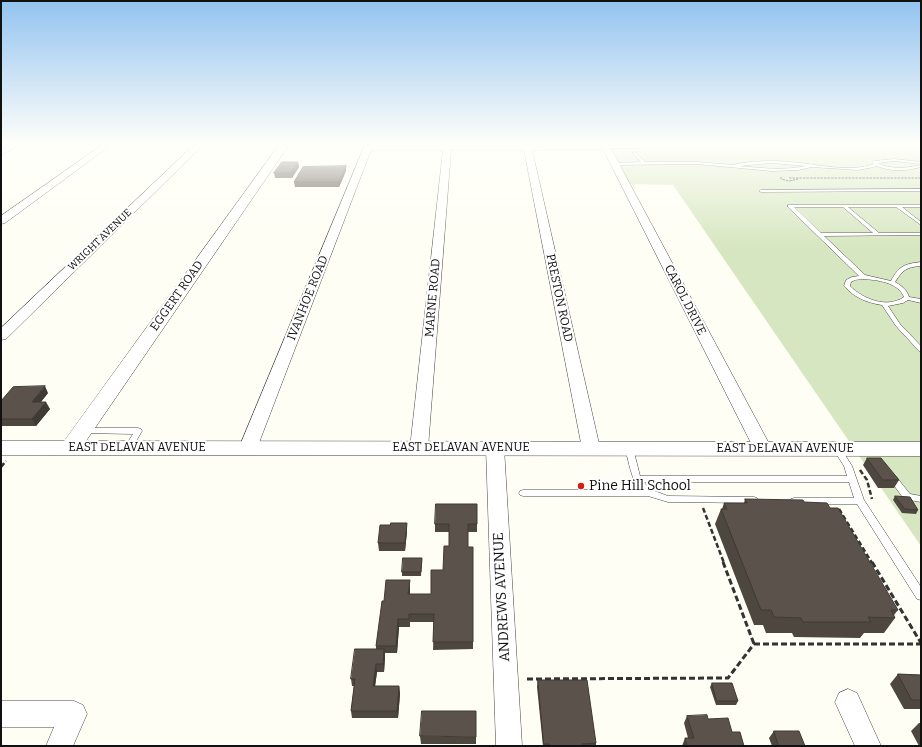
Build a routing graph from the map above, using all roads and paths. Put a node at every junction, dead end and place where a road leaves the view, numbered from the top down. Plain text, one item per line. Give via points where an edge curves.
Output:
1 (58, 180) edge
2 (163, 180) edge
3 (259, 180) edge
4 (355, 180) edge
5 (444, 180) edge
6 (534, 180) edge
7 (623, 180) edge
8 (921, 190) edge
9 (761, 191) dead end
10 (844, 206) junction
11 (897, 206) junction
12 (921, 206) edge
13 (1, 221) edge
14 (921, 224) edge
15 (820, 234) junction
16 (877, 234) junction
17 (921, 234) edge
18 (921, 264) edge
19 (863, 277) junction
20 (892, 283) junction
21 (907, 298) junction
22 (921, 301) edge
23 (884, 304) junction
24 (1, 336) edge
25 (921, 350) edge
26 (82, 431) junction
27 (70, 448) junction
28 (127, 448) junction
29 (248, 448) junction
30 (419, 448) junction
31 (495, 448) junction
32 (591, 448) junction
33 (629, 448) junction
34 (763, 449) junction
35 (837, 449) junction
36 (920, 450) edge
37 (4, 456) edge
38 (860, 469) dead end
39 (888, 471) edge
40 (638, 478) junction
41 (853, 479) junction
42 (523, 493) dead end
43 (647, 493) junction
44 (921, 499) edge
45 (760, 500) edge
46 (782, 501) edge
47 (860, 501) junction
48 (873, 502) dead end
49 (702, 507) dead end
50 (838, 507) edge
51 (921, 596) edge
52 (754, 644) junction
53 (921, 644) edge
54 (527, 679) dead end
55 (848, 702) dead end
56 (9, 714) edge
57 (59, 746) edge
58 (509, 746) edge
59 (868, 746) edge

1 - 13 street
2 - 24 street, WRIGHT AVENUE
3 - 26 street, EGGERT ROAD
4 - 29 street, IVANHOE ROAD
5 - 30 street, MARNE ROAD
6 - 32 street, PRESTON ROAD
7 - 34 street, CAROL DRIVE
8 - 9 lane
10 - 11 lane
10 - 15 lane via 790,206
10 - 16 lane
11 - 12 lane
11 - 14 lane
15 - 16 lane
15 - 19 lane
16 - 17 lane
18 - 20 lane via 903,267
19 - 20 lane
19 - 23 lane via 848,281 847,286 859,297
20 - 21 lane via 905,292
21 - 22 lane
21 - 23 lane via 903,302
23 - 25 lane via 898,325
26 - 27 street, EGGERT ROAD
26 - 28 lane via 138,430
27 - 28 street, EAST DELAVAN AVENUE
27 - 37 street, EAST DELAVAN AVENUE
28 - 29 street, EAST DELAVAN AVENUE
29 - 30 street, EAST DELAVAN AVENUE
30 - 31 street, EAST DELAVAN AVENUE
31 - 32 street, EAST DELAVAN AVENUE
31 - 58 street, ANDREWS AVENUE
32 - 33 street, EAST DELAVAN AVENUE
33 - 34 street, EAST DELAVAN AVENUE
33 - 40 lane
34 - 35 street, EAST DELAVAN AVENUE
35 - 36 street, EAST DELAVAN AVENUE via 875,454
35 - 41 lane
38 - 48 path via 867,480
39 - 44 lane via 907,497
40 - 41 lane
40 - 43 lane via 640,486
41 - 47 lane
42 - 43 lane
43 - 45 lane via 668,499
46 - 47 lane
47 - 51 lane
49 - 52 path
50 - 53 path
52 - 53 path
52 - 54 path via 728,678
55 - 59 street
56 - 57 street via 74,714

